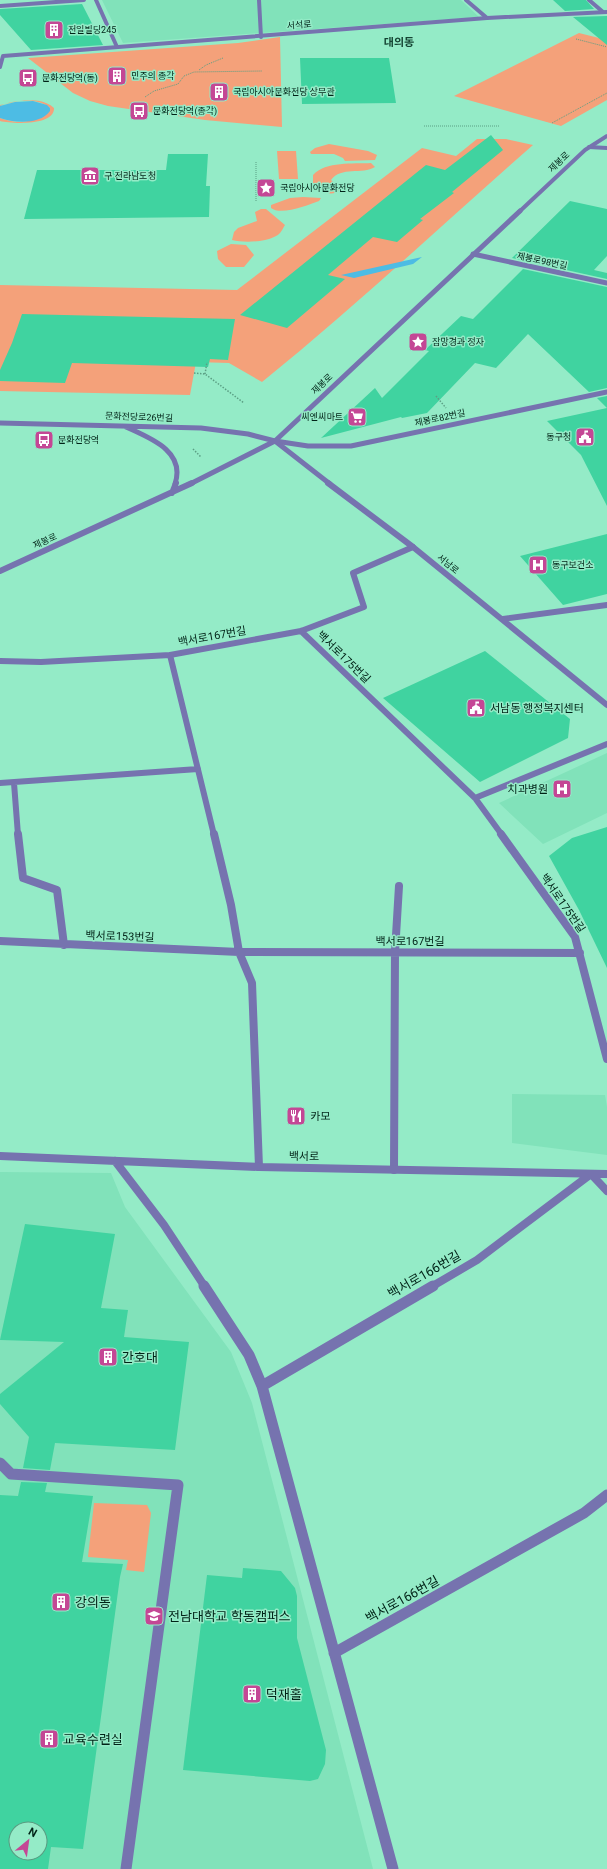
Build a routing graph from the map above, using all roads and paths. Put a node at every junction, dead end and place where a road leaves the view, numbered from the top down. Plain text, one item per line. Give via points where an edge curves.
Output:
1 (84, 0) edge
2 (96, 0) edge
3 (259, 0) edge
4 (466, 0) edge
5 (589, 0) edge
6 (0, 6) edge
7 (605, 12) edge
8 (487, 18) junction
9 (261, 37) junction
10 (576, 39) dead end
11 (117, 47) junction
12 (607, 47) edge
13 (0, 52) edge
14 (4, 56) junction
15 (226, 57) dead end
16 (0, 67) edge
17 (199, 71) junction
18 (262, 71) dead end
19 (607, 93) edge
20 (145, 97) dead end
21 (552, 123) dead end
22 (424, 126) dead end
23 (499, 126) dead end
24 (607, 136) edge
25 (589, 147) junction
26 (607, 148) edge
27 (256, 162) dead end
28 (256, 200) dead end
29 (473, 254) junction
30 (607, 283) edge
31 (207, 362) dead end
32 (194, 373) dead end
33 (205, 374) junction
34 (607, 392) edge
35 (436, 396) dead end
36 (244, 403) dead end
37 (447, 409) dead end
38 (0, 423) edge
39 (124, 425) junction
40 (275, 441) junction
41 (193, 449) dead end
42 (201, 458) dead end
43 (172, 493) junction
44 (413, 547) junction
45 (0, 571) edge
46 (607, 605) edge
47 (503, 619) junction
48 (301, 631) junction
49 (170, 655) junction
50 (0, 661) edge
51 (607, 705) edge
52 (607, 744) edge
53 (198, 769) junction
54 (0, 783) edge
55 (14, 783) junction
56 (475, 798) junction
57 (399, 886) dead end
58 (0, 941) edge
59 (64, 945) junction
60 (239, 952) junction
61 (395, 952) junction
62 (580, 953) junction
63 (607, 1059) edge
64 (0, 1156) edge
65 (115, 1161) junction
66 (259, 1167) junction
67 (394, 1170) junction
68 (591, 1174) junction
69 (607, 1174) edge
70 (607, 1191) edge
71 (262, 1386) junction
72 (0, 1463) edge
73 (607, 1495) edge
74 (334, 1653) junction
75 (126, 1869) edge
76 (393, 1869) edge

1 - 6 street
2 - 11 street
3 - 9 street
4 - 8 street
5 - 7 street
7 - 8 street, 서석로
8 - 9 street, 서석로
9 - 11 street, 서석로
10 - 12 path
11 - 14 street, 서석로
13 - 14 street
14 - 16 street
15 - 17 path via 206,65
17 - 18 path
17 - 20 path via 184,76 178,84 154,91
19 - 21 path
22 - 23 path
24 - 25 street, 제봉로
25 - 26 street
25 - 29 street, 제봉로
27 - 28 path
29 - 30 street, 제봉로98번길
29 - 40 street, 제봉로
31 - 33 path
32 - 33 path
33 - 36 path
34 - 40 street, 제봉로82번길 via 351,446 308,446
35 - 37 path
38 - 39 street, 문화전당로26번길
39 - 40 street, 문화전당로26번길 via 222,430
39 - 43 street via 171,452 178,475
40 - 43 street, 제봉로
40 - 44 street, 서남로
41 - 42 path
43 - 45 street, 제봉로
44 - 47 street, 서남로
44 - 48 street, 백서로175번길 via 353,574 364,607
46 - 47 street
47 - 51 street, 서남로
48 - 49 street, 백서로167번길
48 - 56 street, 백서로175번길
49 - 50 street via 41,662
49 - 53 street, 백서로167번길
52 - 56 street
53 - 55 street
53 - 60 street, 백서로167번길 via 231,905
54 - 55 street
55 - 59 street via 23,878 57,890
56 - 62 street, 백서로175번길 via 575,937
57 - 61 street
58 - 59 street, 백서로153번길
59 - 60 street, 백서로153번길
60 - 61 street, 백서로167번길
60 - 66 street, 백서로167번길 via 252,983
61 - 62 street, 백서로167번길
61 - 67 street
62 - 63 street, 백서로175번길
64 - 65 street, 백서로
65 - 66 street, 백서로
65 - 71 street via 164,1225 249,1355
66 - 67 street, 백서로
67 - 68 street, 백서로
68 - 69 street, 백서로
68 - 70 street
68 - 71 street, 백서로166번길 via 477,1260
71 - 74 street
72 - 75 street via 11,1474 178,1485
73 - 74 street, 백서로166번길 via 584,1513
74 - 76 street

